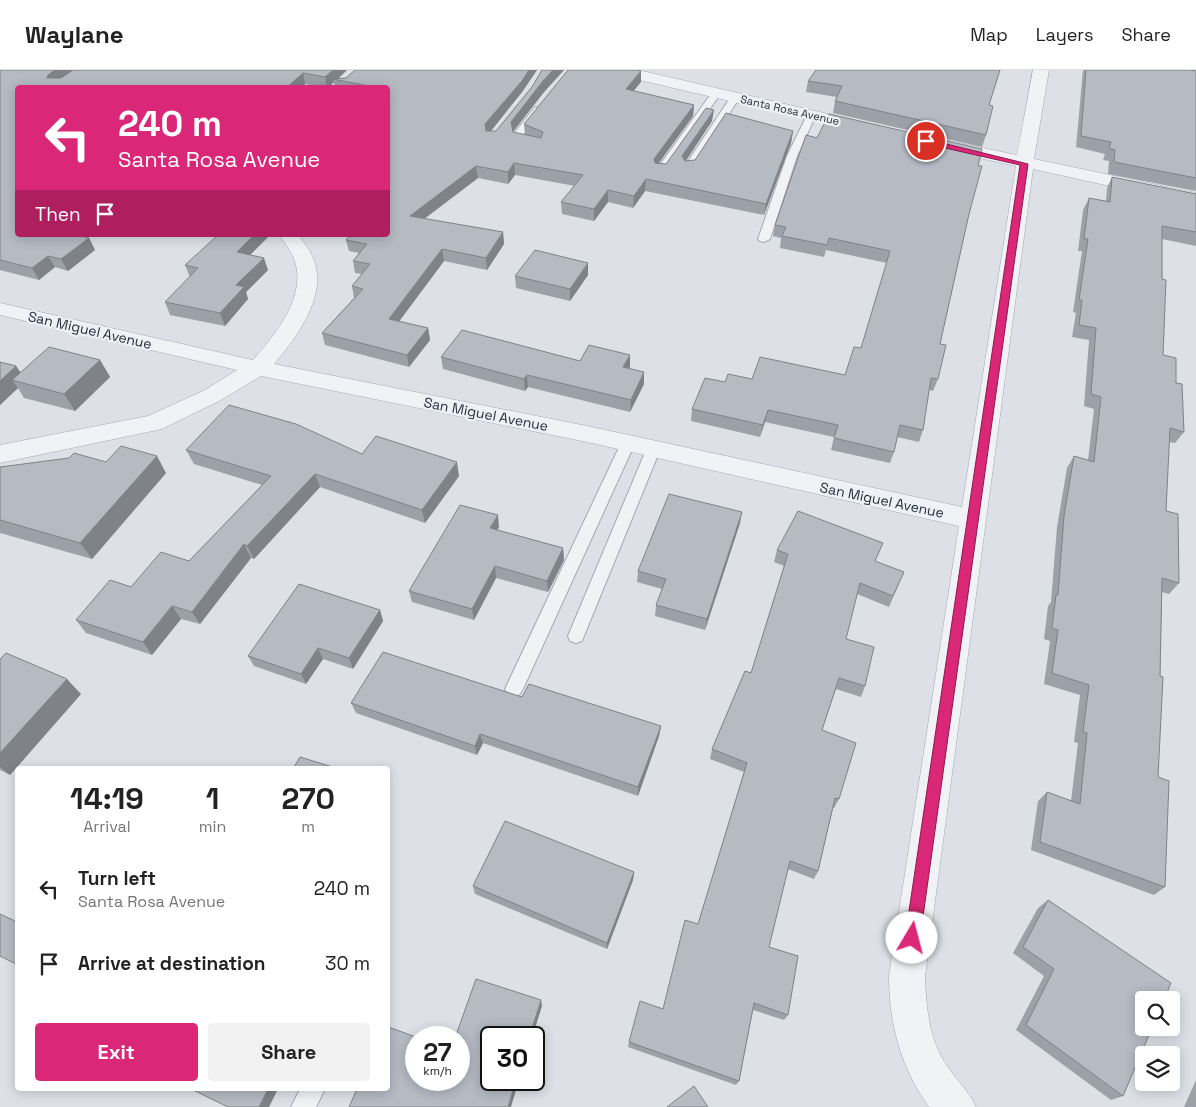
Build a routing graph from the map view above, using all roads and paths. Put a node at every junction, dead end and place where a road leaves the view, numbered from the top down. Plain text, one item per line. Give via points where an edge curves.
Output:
1 (618, 70) edge
2 (1041, 70) edge
3 (716, 93) junction
4 (735, 97) junction
5 (543, 103) edge
6 (811, 115) junction
7 (878, 130) edge
8 (926, 141) edge
9 (538, 146) edge
10 (1024, 164) junction
11 (688, 169) edge
12 (660, 172) edge
13 (1196, 199) edge
14 (290, 237) edge
15 (764, 239) dead end
16 (0, 309) edge
17 (258, 368) junction
18 (628, 444) junction
19 (653, 450) junction
20 (0, 454) edge
21 (972, 519) junction
22 (576, 636) dead end
23 (514, 688) dead end
24 (312, 1091) edge
25 (303, 1107) edge
26 (956, 1107) edge

1 - 3 street, Santa Rosa Avenue
2 - 10 street
3 - 4 street, Santa Rosa Avenue
3 - 12 lane
4 - 6 street, Santa Rosa Avenue
4 - 11 lane
5 - 9 lane via 517,136 518,140
6 - 7 street, Santa Rosa Avenue
6 - 15 lane via 792,156
8 - 10 street
10 - 13 street
10 - 21 street
14 - 17 street via 304,258 307,280 304,297 296,318
16 - 17 street, San Miguel Avenue
17 - 18 street, San Miguel Avenue
17 - 20 street via 213,396 154,423
18 - 19 street, San Miguel Avenue
18 - 23 lane
19 - 21 street, San Miguel Avenue
19 - 22 lane
21 - 26 street via 906,999 919,1053 933,1079
24 - 25 lane

